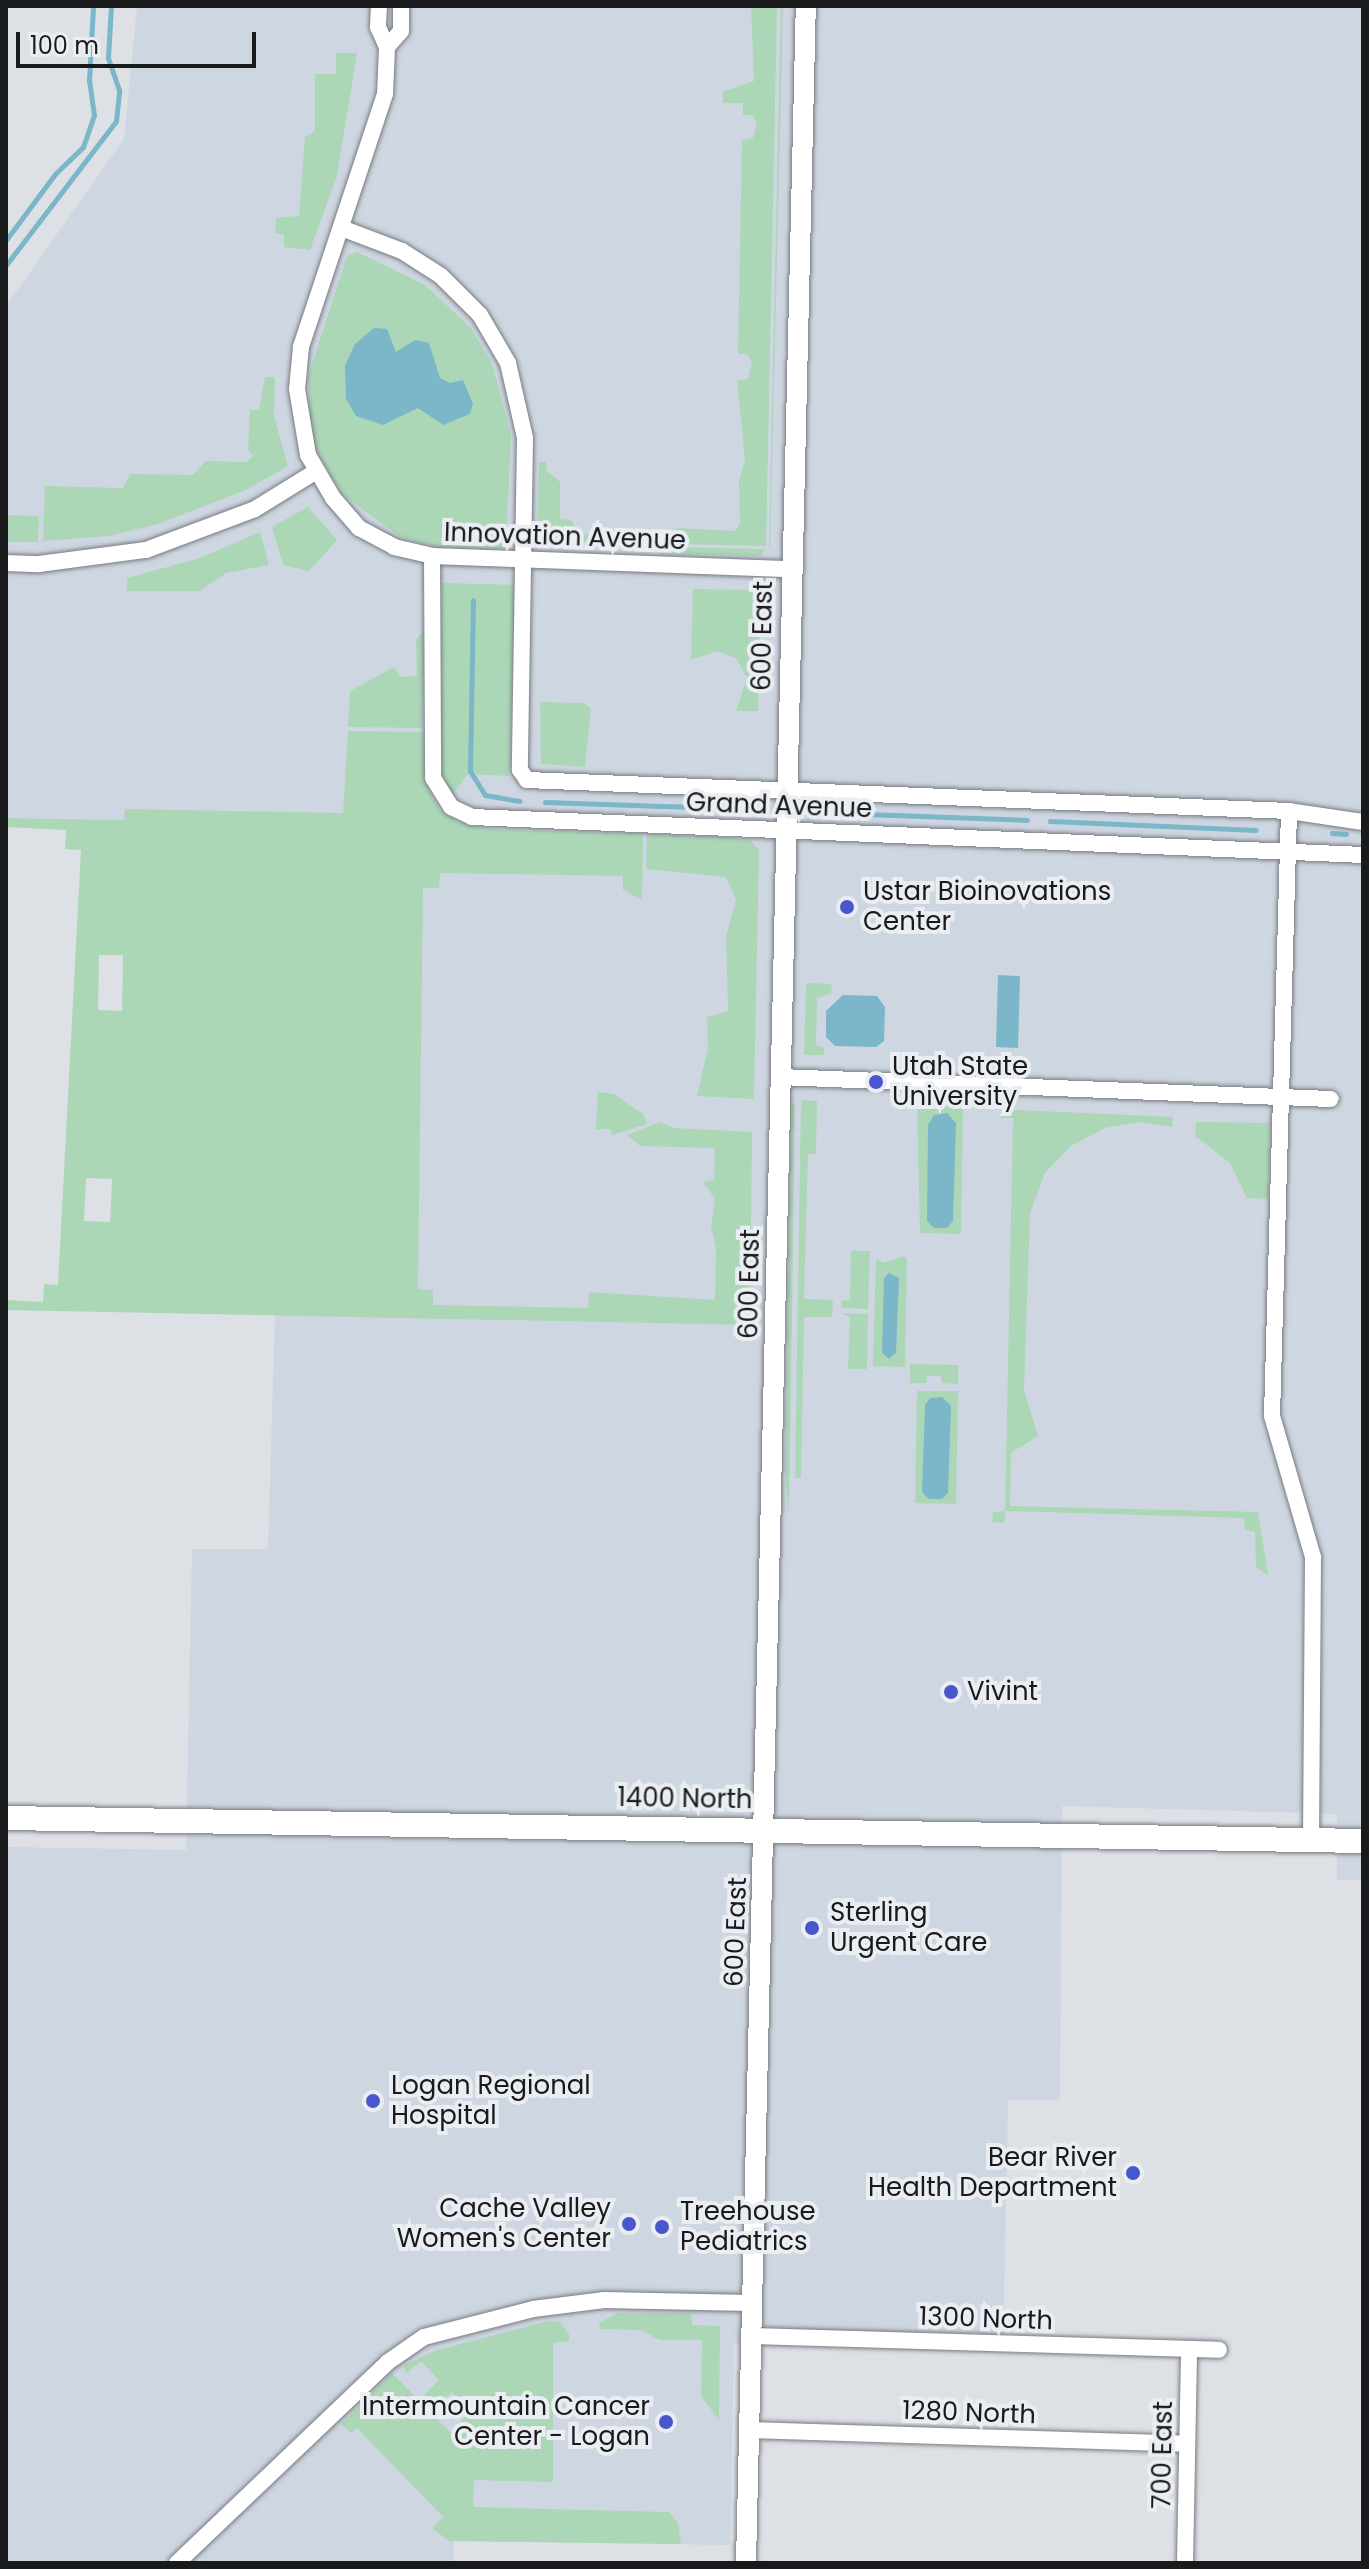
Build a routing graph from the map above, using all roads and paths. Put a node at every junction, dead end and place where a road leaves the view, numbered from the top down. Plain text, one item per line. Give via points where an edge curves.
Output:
1 (379, 6) edge
2 (401, 6) edge
3 (806, 6) edge
4 (387, 47) junction
5 (344, 229) junction
6 (315, 472) junction
7 (432, 556) junction
8 (525, 561) junction
9 (6, 563) edge
10 (791, 569) junction
11 (786, 791) junction
12 (1289, 811) junction
13 (1363, 822) edge
14 (785, 830) junction
15 (1289, 852) junction
16 (1363, 855) edge
17 (780, 1077) junction
18 (1284, 1097) junction
19 (1331, 1099) dead end
20 (6, 1818) edge
21 (765, 1828) junction
22 (1311, 1839) junction
23 (1363, 1841) edge
24 (752, 2303) junction
25 (752, 2336) junction
26 (1189, 2349) junction
27 (1219, 2350) dead end
28 (749, 2430) junction
29 (1187, 2444) junction
30 (177, 2563) edge
31 (746, 2563) edge
32 (1185, 2563) edge

1 - 4 street via 378,27
2 - 4 street via 401,31
3 - 10 street, 600 East
4 - 5 street via 378,125
5 - 6 street via 301,347 300,425
5 - 8 street via 402,251 441,276 480,315 508,363 525,438
6 - 7 street, Innovation Avenue via 359,528 394,547
6 - 9 street via 255,509 146,550 39,564
7 - 8 street, Innovation Avenue
7 - 14 street, Grand Avenue via 432,767 437,789 451,807 490,819
8 - 10 street, Innovation Avenue
8 - 11 street, Grand Avenue via 522,776 535,781
10 - 11 street, 600 East
11 - 12 street, Grand Avenue
11 - 14 street, 600 East
12 - 13 street, Grand Avenue
12 - 15 street
14 - 15 street, Grand Avenue
14 - 17 street, 600 East
15 - 16 street, Grand Avenue
15 - 18 street
17 - 18 street
17 - 21 street, 600 East
18 - 19 street
18 - 22 street via 1272,1416 1313,1557
20 - 21 main road, 1400 North
21 - 22 main road, 1400 North
21 - 24 street, 600 East
22 - 23 main road, 1400 North
24 - 25 street, 600 East
24 - 30 street via 578,2303 424,2337 388,2362
25 - 26 street, 1300 North
25 - 28 street, 600 East
26 - 27 street, 1300 North
26 - 29 street, 700 East
28 - 29 street, 1280 North
28 - 31 street, 600 East
29 - 32 street, 700 East

